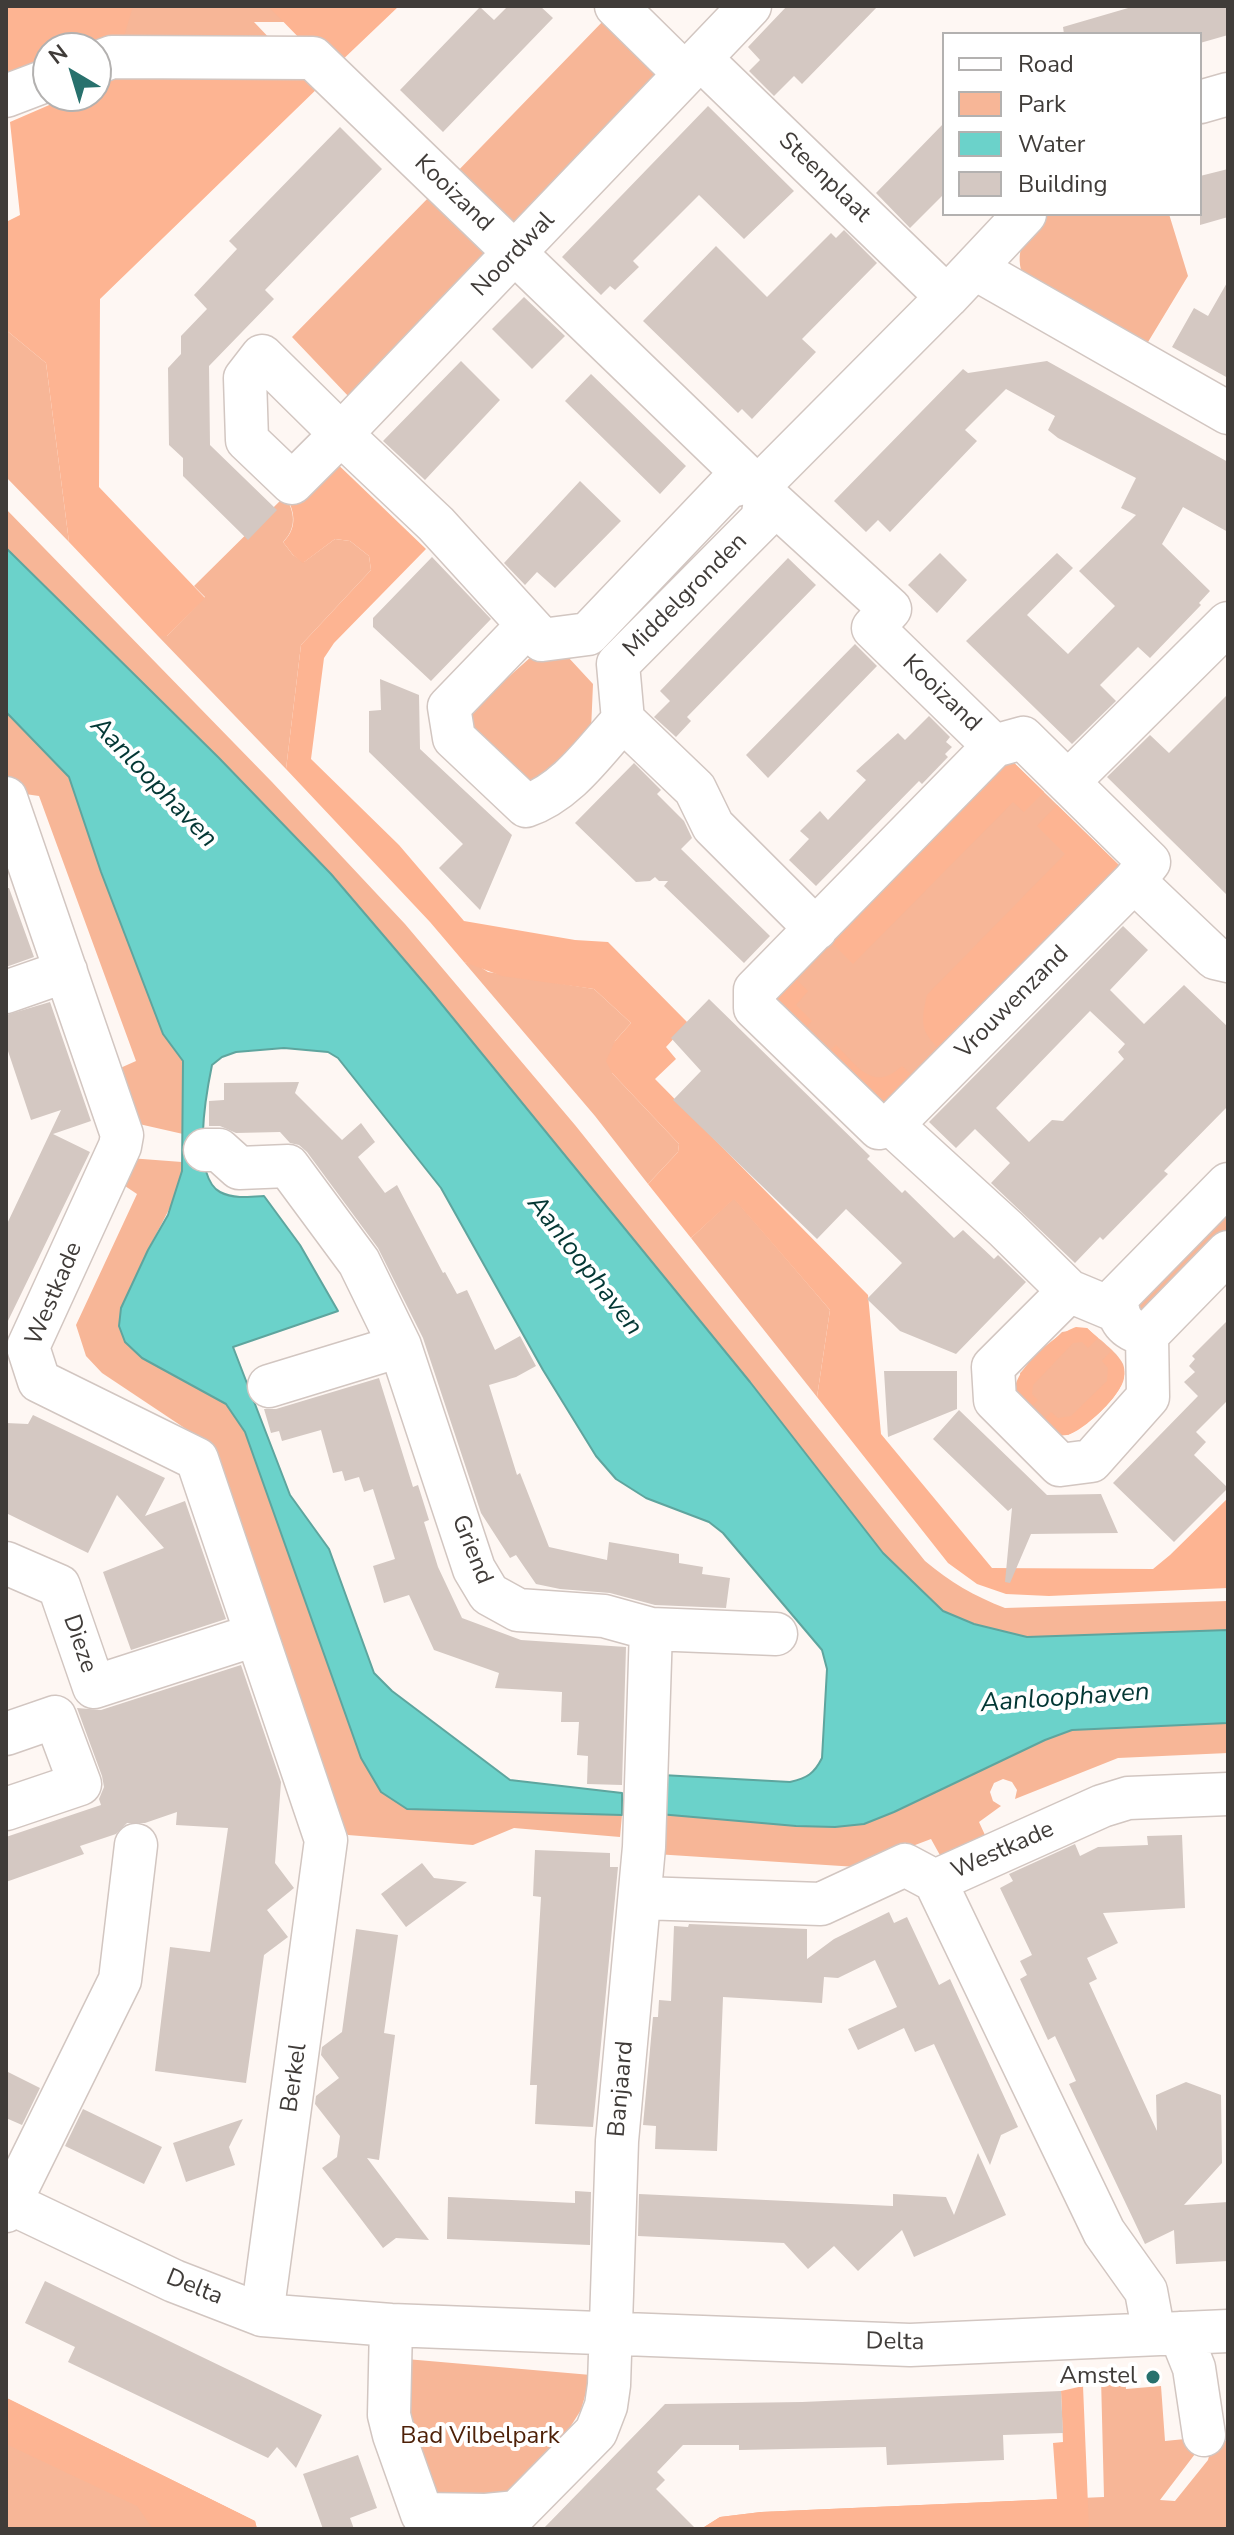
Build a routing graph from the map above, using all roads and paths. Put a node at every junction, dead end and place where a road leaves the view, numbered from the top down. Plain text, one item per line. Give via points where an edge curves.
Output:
1 (616, 6) edge
2 (737, 10) edge
3 (112, 57) edge
4 (693, 66) junction
5 (32, 86) edge
6 (1228, 94) edge
7 (6, 96) edge
8 (1202, 101) edge
9 (1023, 216) edge
10 (516, 254) junction
11 (961, 282) junction
12 (1228, 413) edge
13 (758, 488) junction
14 (1228, 623) edge
15 (528, 625) junction
16 (588, 634) junction
17 (618, 664) junction
18 (623, 720) junction
19 (994, 746) junction
20 (1069, 781) junction
21 (6, 798) edge
22 (1134, 881) junction
23 (816, 929) junction
24 (1228, 961) edge
25 (66, 971) junction
26 (6, 992) edge
27 (892, 1125) junction
28 (205, 1150) dead end
29 (1228, 1184) edge
30 (1228, 1252) edge
31 (1069, 1291) junction
32 (1132, 1323) junction
33 (400, 1346) junction
34 (19, 1369) edge
35 (269, 1386) dead end
36 (6, 1563) edge
37 (651, 1629) junction
38 (776, 1634) dead end
39 (255, 1635) junction
40 (6, 1734) edge
41 (1228, 1794) edge
42 (6, 1809) edge
43 (326, 1840) joint
44 (136, 1845) dead end
45 (935, 1881) junction
46 (641, 1898) junction
47 (8, 2205) edge
48 (262, 2315) junction
49 (391, 2325) junction
50 (1228, 2331) edge
51 (610, 2332) junction
52 (1167, 2333) junction
53 (1204, 2435) dead end

1 - 4 street
2 - 4 street, Noordwal
3 - 10 street, Kooizand via 313,58
4 - 10 street, Noordwal
4 - 11 street, Steenplaat
5 - 7 street
6 - 8 street
9 - 11 street, Middelgronden
10 - 13 street, Kooizand
10 - 15 street, Noordwal via 341,434 436,524
11 - 12 street, Steenplaat
11 - 13 street, Middelgronden
13 - 16 street, Middelgronden via 728,487
13 - 17 street, Middelgronden via 762,519
13 - 19 street, Kooizand via 890,609 873,628
14 - 20 street
15 - 16 street, Noordwal via 542,640
15 - 18 street via 449,707 454,738 485,770 526,806 546,800
16 - 17 street
17 - 18 street, Middelgronden
18 - 23 street via 695,789 713,826
19 - 20 street, Kooizand via 1023,738
19 - 23 street
20 - 22 street, Kooizand via 1149,862
21 - 25 street, Westkade
22 - 24 street via 1215,958
22 - 27 street, Vrouwenzand
23 - 27 street via 755,990 755,1008 879,1128
25 - 26 street
25 - 34 street, Westkade via 122,1135
27 - 31 street
28 - 33 street, Griend via 219,1150 239,1168 288,1166 359,1262
29 - 32 street via 1117,1297
30 - 32 street
31 - 32 street
31 - 32 street via 993,1367 995,1400 1060,1465 1091,1461 1148,1397
33 - 35 street
33 - 37 street, Griend via 474,1569 489,1594 518,1610 604,1616
34 - 39 street, Westkade via 197,1459
36 - 39 street, Dieze via 59,1586 94,1687
37 - 38 street, Griend
37 - 46 street, Banjaard
39 - 43 street, Westkade
40 - 42 street via 55,1717 80,1784
41 - 45 street, Westkade via 1128,1798
43 - 48 street, Berkel
44 - 47 street, Delta via 120,1980
45 - 46 street, Westkade via 905,1865 821,1904
45 - 52 street via 1104,2232 1146,2291
46 - 51 street, Banjaard via 617,2141
47 - 48 street, Delta
48 - 49 street, Delta
49 - 51 street, Delta
49 - 51 street via 389,2415 422,2514 517,2512 596,2432 606,2406
50 - 52 street, Delta
51 - 52 street, Delta via 910,2345
52 - 53 street via 1194,2368

